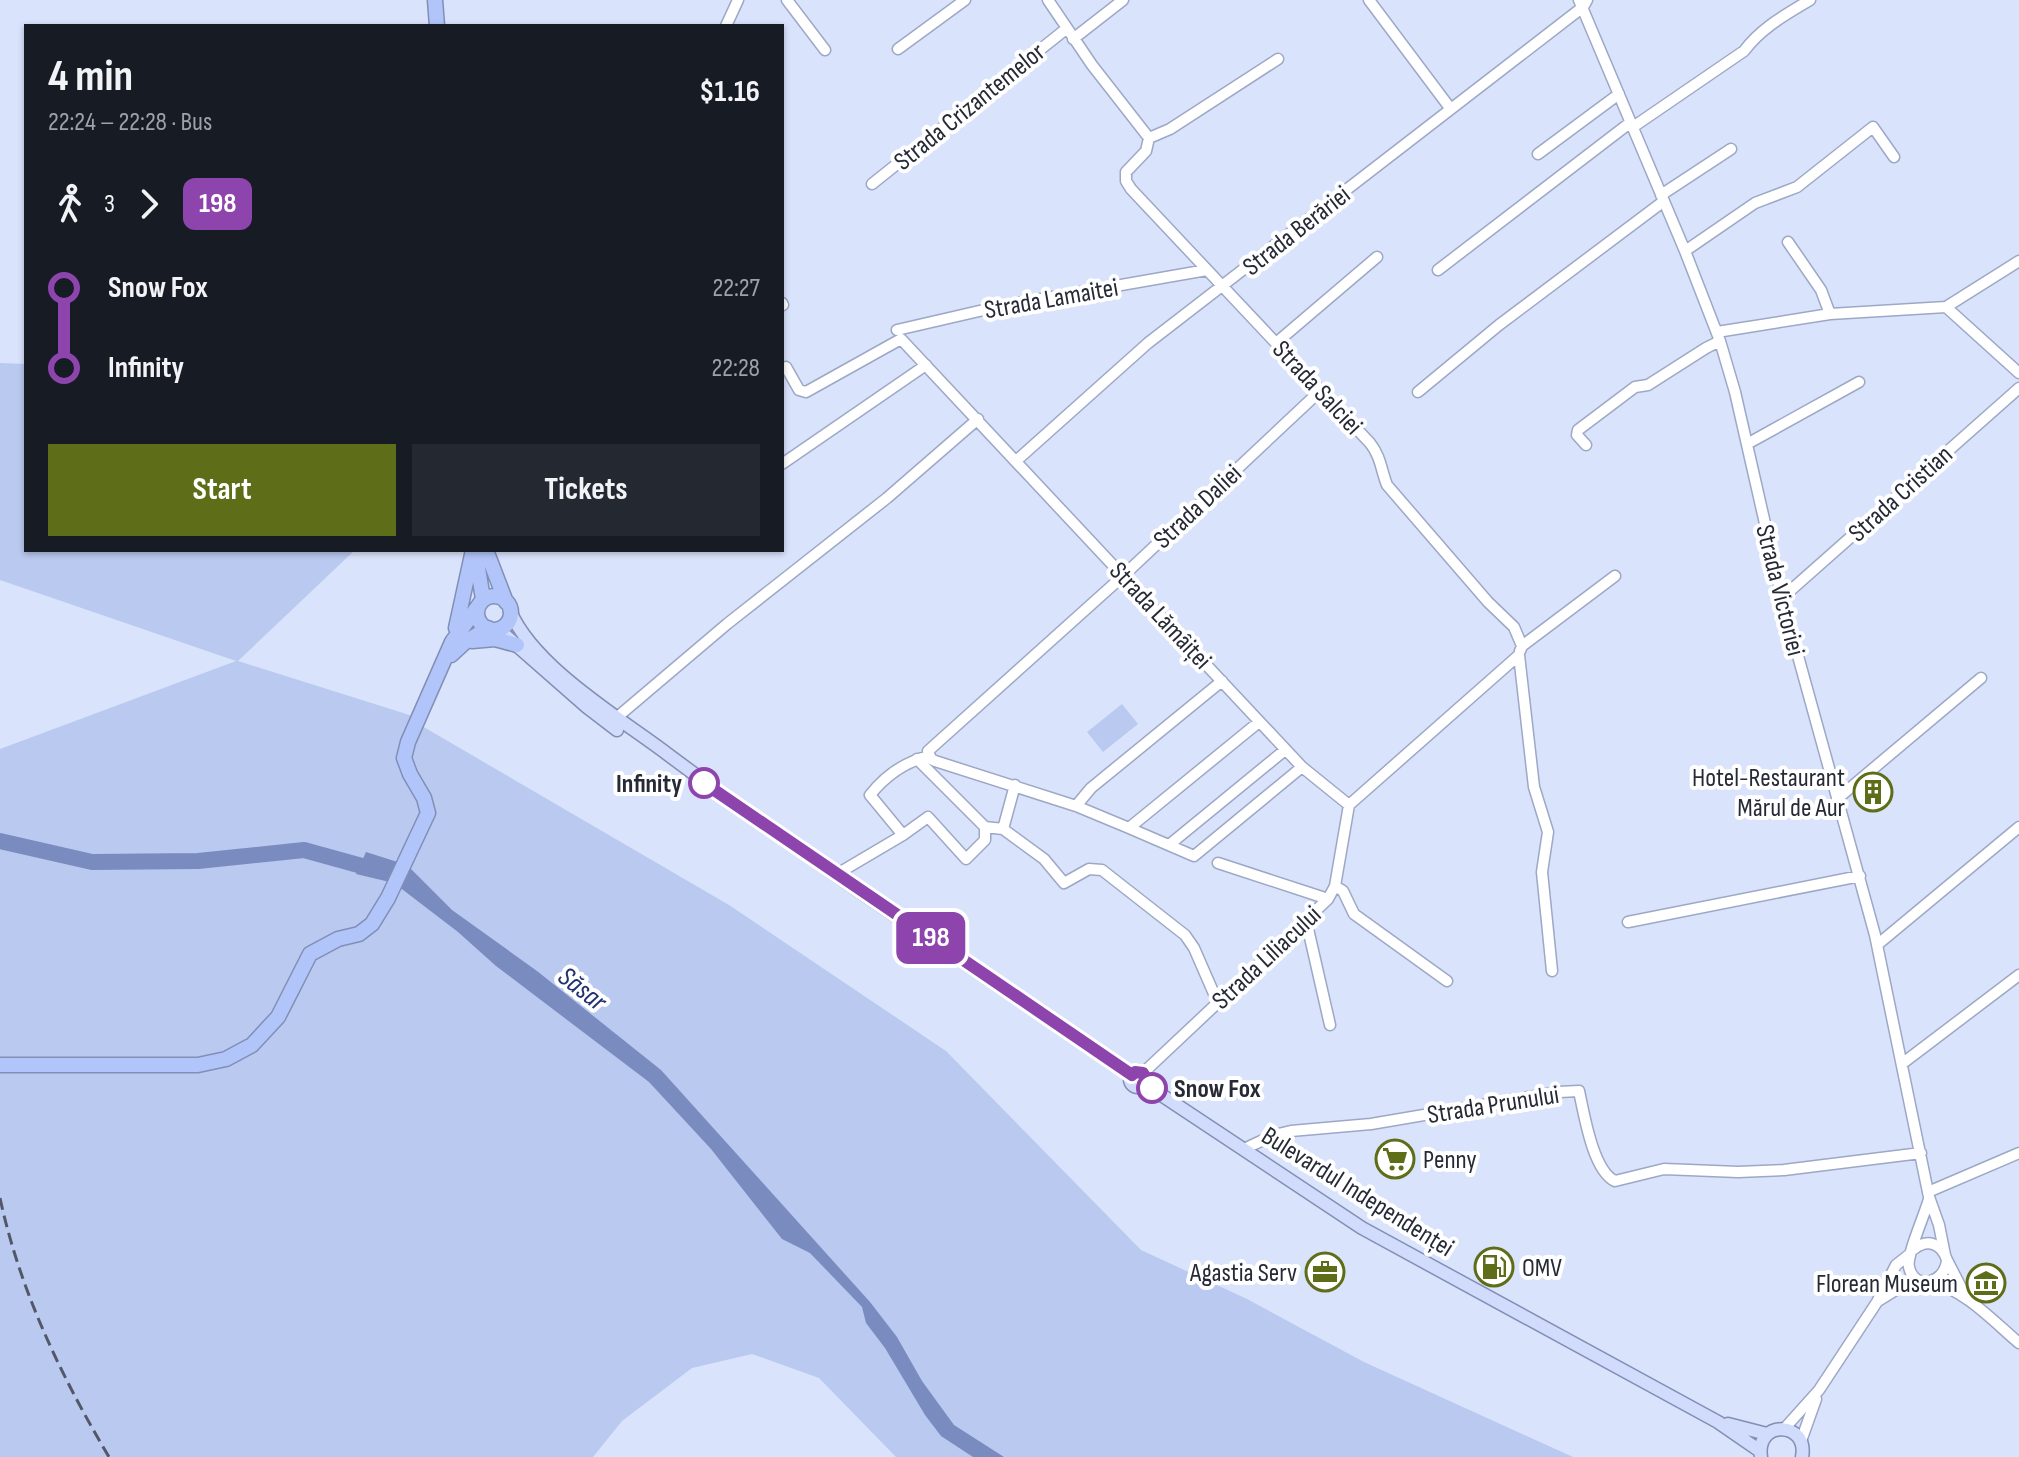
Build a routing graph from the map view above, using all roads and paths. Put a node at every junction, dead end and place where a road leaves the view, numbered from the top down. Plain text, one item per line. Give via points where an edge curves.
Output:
1 (435, 0) edge
2 (738, 0) edge
3 (787, 0) edge
4 (965, 0) edge
5 (1048, 0) edge
6 (1123, 0) edge
7 (1369, 0) edge
8 (1810, 0) edge
9 (1583, 2) edge
10 (437, 24) edge
11 (727, 24) edge
12 (1066, 29) junction
13 (1073, 39) junction
14 (898, 49) dead end
15 (825, 50) dead end
16 (1278, 59) dead end
17 (1619, 94) junction
18 (1450, 108) junction
19 (1632, 125) junction
20 (1149, 138) junction
21 (1731, 149) dead end
22 (1538, 154) dead end
23 (1894, 157) dead end
24 (872, 184) dead end
25 (1663, 198) junction
26 (1788, 242) dead end
27 (1685, 251) junction
28 (1377, 257) dead end
29 (2019, 261) edge
30 (1207, 270) junction
31 (1438, 270) dead end
32 (1223, 287) junction
33 (1946, 307) junction
34 (1830, 314) junction
35 (899, 334) junction
36 (1718, 336) junction
37 (1276, 343) junction
38 (926, 365) junction
39 (786, 367) dead end
40 (2019, 373) edge
41 (1859, 382) dead end
42 (2019, 388) edge
43 (1320, 391) junction
44 (1418, 392) dead end
45 (978, 419) junction
46 (1747, 444) junction
47 (1586, 445) dead end
48 (1016, 461) junction
49 (784, 463) edge
50 (474, 552) edge
51 (474, 552) edge
52 (487, 552) edge
53 (1124, 575) junction
54 (1615, 576) dead end
55 (1782, 598) junction
56 (481, 602) junction
57 (508, 606) junction
58 (493, 628) junction
59 (458, 642) junction
60 (517, 645) junction
61 (1520, 650) junction
62 (1981, 678) dead end
63 (1222, 681) junction
64 (615, 719) junction
65 (1259, 722) junction
66 (1285, 750) junction
67 (926, 754) junction
68 (1302, 767) junction
69 (1015, 785) junction
70 (721, 796) junction
71 (1837, 799) junction
72 (1349, 805) junction
73 (1076, 806) junction
74 (985, 827) junction
75 (2019, 827) edge
76 (1129, 828) junction
77 (1003, 829) junction
78 (903, 835) junction
79 (1169, 845) junction
80 (1218, 863) dead end
81 (837, 874) junction
82 (1860, 876) junction
83 (1335, 886) junction
84 (1328, 899) junction
85 (1306, 920) junction
86 (1628, 922) dead end
87 (1877, 945) junction
88 (1552, 971) dead end
89 (2019, 975) edge
90 (1447, 981) dead end
91 (1218, 1003) junction
92 (1330, 1025) dead end
93 (1903, 1063) junction
94 (0, 1065) edge
95 (1140, 1077) junction
96 (1244, 1149) junction
97 (1921, 1153) junction
98 (2019, 1153) edge
99 (1928, 1195) junction
100 (1912, 1252) junction
101 (1946, 1258) junction
102 (1926, 1282) junction
103 (1968, 1300) junction
104 (1877, 1302) junction
105 (2019, 1343) edge
106 (1819, 1390) junction
107 (1718, 1422) junction
108 (1784, 1429) junction
109 (1767, 1434) junction
110 (1803, 1452) edge
111 (1761, 1454) edge

1 - 10 highway
2 - 11 street
3 - 15 street
4 - 14 street
5 - 12 street
6 - 13 street
7 - 18 street
8 - 19 street
9 - 17 street, Strada Victoriei
9 - 18 street, Strada Berăriei
12 - 13 street
12 - 24 street, Strada Crizantemelor
13 - 20 street
16 - 20 street
17 - 19 street, Strada Victoriei
17 - 22 street
18 - 32 street, Strada Berăriei
19 - 25 street, Strada Victoriei
19 - 31 street
20 - 30 street, Strada Salciei via 1146,151 1126,172 1126,181
21 - 25 street
23 - 27 street via 1873,127 1797,187 1755,203
25 - 27 street, Strada Victoriei
25 - 44 street
26 - 34 street via 1821,290
27 - 36 street, Strada Victoriei
28 - 37 street
29 - 33 street
30 - 32 street, Strada Salciei
30 - 35 street, Strada Lamaitei via 1001,306
32 - 37 street, Strada Salciei
32 - 48 street, Strada Berăriei via 1148,343
33 - 34 street
33 - 40 street
34 - 36 street
35 - 38 street, Strada Lămâiței
35 - 39 street, Strada Lamaitei via 806,392 799,390
36 - 46 street, Strada Victoriei
36 - 47 street via 1578,430
37 - 43 street, Strada Salciei
38 - 45 street, Strada Lămâiței
38 - 49 street
41 - 46 street
42 - 55 street, Strada Cristian
43 - 53 street, Strada Daliei
43 - 61 street, Strada Salciei via 1370,443 1387,485 1506,617
45 - 48 street, Strada Lămâiței
45 - 64 street
46 - 55 street, Strada Victoriei
48 - 53 street, Strada Lămâiței
50 - 56 highway
51 - 59 highway
52 - 57 highway, Bulevardul Independenței
53 - 63 street, Strada Lămâiței
53 - 67 street, Strada Daliei
54 - 61 street
55 - 71 street, Strada Victoriei
56 - 57 highway via 498,596
56 - 58 highway via 478,617
56 - 59 highway
57 - 58 highway via 506,624
57 - 64 main road, Bulevardul Independenței via 526,638
58 - 59 highway
58 - 60 main road, Bulevardul Independenței
59 - 60 highway via 495,639
59 - 94 highway via 408,742 404,758 428,813 388,898 359,934 310,954 284,1008 252,1045 226,1059 182,1066
60 - 70 main road, Bulevardul Independenței via 610,724
61 - 72 street
61 - 88 street via 1534,787 1548,832 1542,872
62 - 71 street
63 - 65 street, Strada Lămâiței
63 - 73 street
64 - 70 main road, Bulevardul Independenței
65 - 66 street, Strada Lămâiței
65 - 76 street
66 - 68 street, Strada Lămâiței
66 - 79 street
67 - 69 street
67 - 74 street
67 - 78 street, Strada Daliei via 908,761 870,795
68 - 72 street, Strada Lămâiței
68 - 79 street via 1194,856
69 - 73 street
69 - 77 street
70 - 81 main road, Bulevardul Independenței
71 - 82 street, Strada Victoriei
72 - 83 street, Strada Liliacului
73 - 76 street
74 - 77 street
74 - 78 street via 985,840 966,859 928,817
75 - 87 street
76 - 79 street
77 - 91 street via 1044,859 1064,883 1089,869 1102,870 1173,924 1194,948
78 - 81 street
80 - 84 street
81 - 95 main road, Bulevardul Independenței
82 - 86 street
82 - 87 street, Strada Victoriei
83 - 84 street, Strada Liliacului
83 - 90 street via 1354,914
84 - 85 street, Strada Liliacului
85 - 91 street, Strada Liliacului
85 - 92 street
87 - 93 street, Strada Victoriei
89 - 93 street
91 - 95 street, Strada Liliacului
93 - 97 street, Strada Victoriei
95 - 96 main road, Bulevardul Independenței
96 - 97 street, Strada Prunului via 1291,1131 1371,1124 1579,1091 1593,1147 1607,1177 1615,1181 1664,1169 1784,1170
96 - 107 main road, Bulevardul Independenței via 1362,1228
97 - 99 street, Strada Victoriei
98 - 99 street
99 - 100 street
99 - 101 street, Strada Victoriei
100 - 101 street via 1931,1243
100 - 102 street via 1909,1268
100 - 104 street via 1896,1265
101 - 102 street via 1941,1277
101 - 103 street, Strada Victoriei
102 - 103 street
102 - 104 street via 1907,1283
103 - 105 street
104 - 106 street
106 - 108 street
106 - 110 street
107 - 109 main road, Bulevardul Independenței
107 - 111 main road, Bulevardul Independenței
108 - 109 main road
108 - 110 main road via 1791,1431
109 - 111 main road

